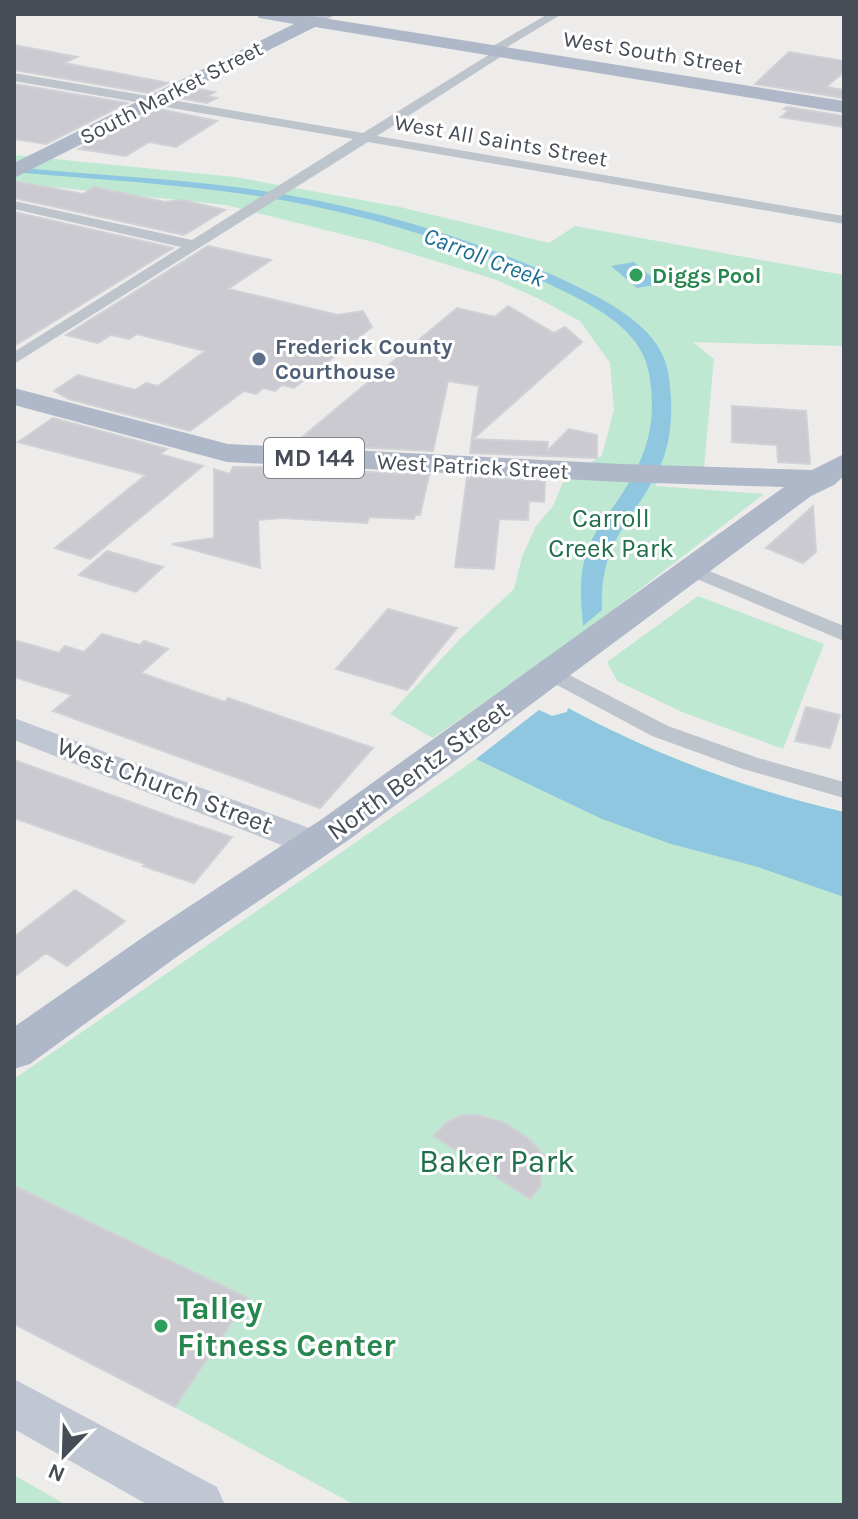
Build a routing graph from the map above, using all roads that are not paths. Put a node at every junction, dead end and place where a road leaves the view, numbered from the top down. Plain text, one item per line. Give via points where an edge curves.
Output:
1 (265, 14) edge
2 (556, 14) edge
3 (320, 18) edge
4 (496, 52) junction
5 (14, 77) edge
6 (151, 102) junction
7 (844, 107) edge
8 (362, 138) junction
9 (19, 168) edge
10 (14, 205) edge
11 (844, 220) edge
12 (193, 245) junction
13 (14, 359) edge
14 (14, 396) edge
15 (835, 474) edge
16 (692, 570) junction
17 (844, 634) edge
18 (552, 673) junction
19 (14, 728) edge
20 (844, 790) edge
21 (315, 844) junction
22 (14, 1051) edge
23 (14, 1402) edge
24 (199, 1505) edge

1 - 3 main road, West South Street
2 - 4 street
3 - 4 main road, West South Street
3 - 6 main road, South Market Street
4 - 7 main road, West South Street
4 - 8 street
5 - 6 street, West All Saints Street
6 - 8 street, West All Saints Street
6 - 9 main road, South Market Street
8 - 11 street, West All Saints Street
8 - 12 street
10 - 12 street
12 - 13 street
14 - 15 main road, West Patrick Street / MD 144 via 227,453 676,475
15 - 16 main road, North Bentz Street
16 - 17 street
16 - 18 main road, North Bentz Street
18 - 20 street via 660,731
18 - 21 main road, North Bentz Street
19 - 21 street, West Church Street
21 - 22 main road, North Bentz Street
23 - 24 street

